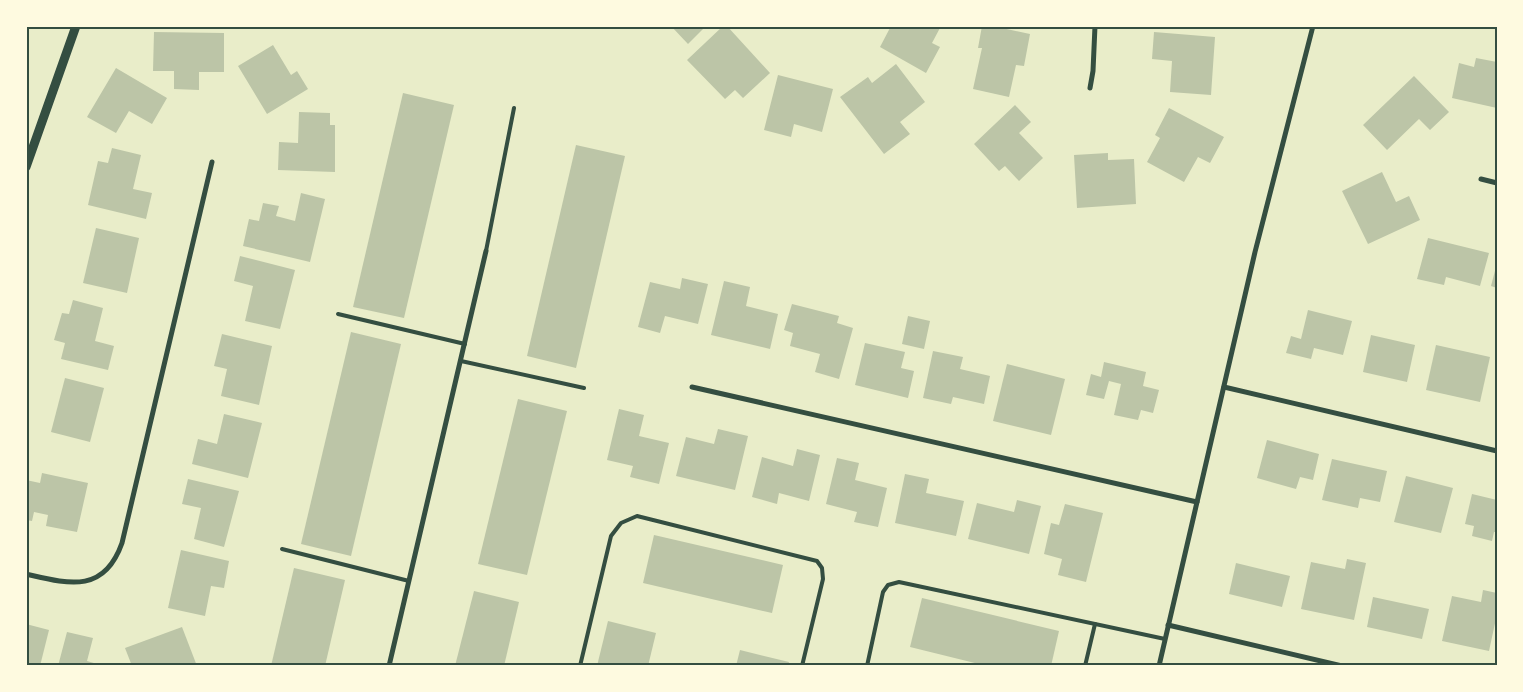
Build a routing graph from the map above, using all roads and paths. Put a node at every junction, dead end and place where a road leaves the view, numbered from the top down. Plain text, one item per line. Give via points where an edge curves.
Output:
1 (76, 26) edge
2 (1095, 26) edge
3 (1313, 26) edge
4 (1090, 88) dead end
5 (514, 108) dead end
6 (212, 162) dead end
7 (26, 166) edge
8 (1481, 179) dead end
9 (1497, 183) edge
10 (486, 251) joint
11 (338, 314) dead end
12 (464, 344) junction
13 (461, 361) junction
14 (1224, 387) junction
15 (584, 388) dead end
16 (692, 388) dead end
17 (1497, 451) edge
18 (1197, 502) junction
19 (282, 550) dead end
20 (26, 574) edge
21 (409, 581) junction
22 (1095, 624) junction
23 (1168, 625) junction
24 (1165, 639) junction
25 (389, 666) edge
26 (580, 666) edge
27 (802, 666) edge
28 (867, 666) edge
29 (1085, 666) edge
30 (1159, 666) edge
31 (1342, 666) edge

1 - 7 street
2 - 4 street
3 - 14 street
5 - 10 lane
6 - 20 street via 117,557 108,569 80,583 64,583
8 - 9 street
10 - 12 street
11 - 12 lane
12 - 13 street
13 - 15 lane
13 - 21 street
14 - 17 street
14 - 18 street
16 - 18 street
18 - 23 street
19 - 21 lane
21 - 25 street
22 - 24 lane
22 - 28 lane via 899,582 888,585 883,592
22 - 29 lane
23 - 24 street
23 - 31 street
24 - 30 street
26 - 27 lane via 611,536 622,523 637,516 817,561 822,568 823,579

